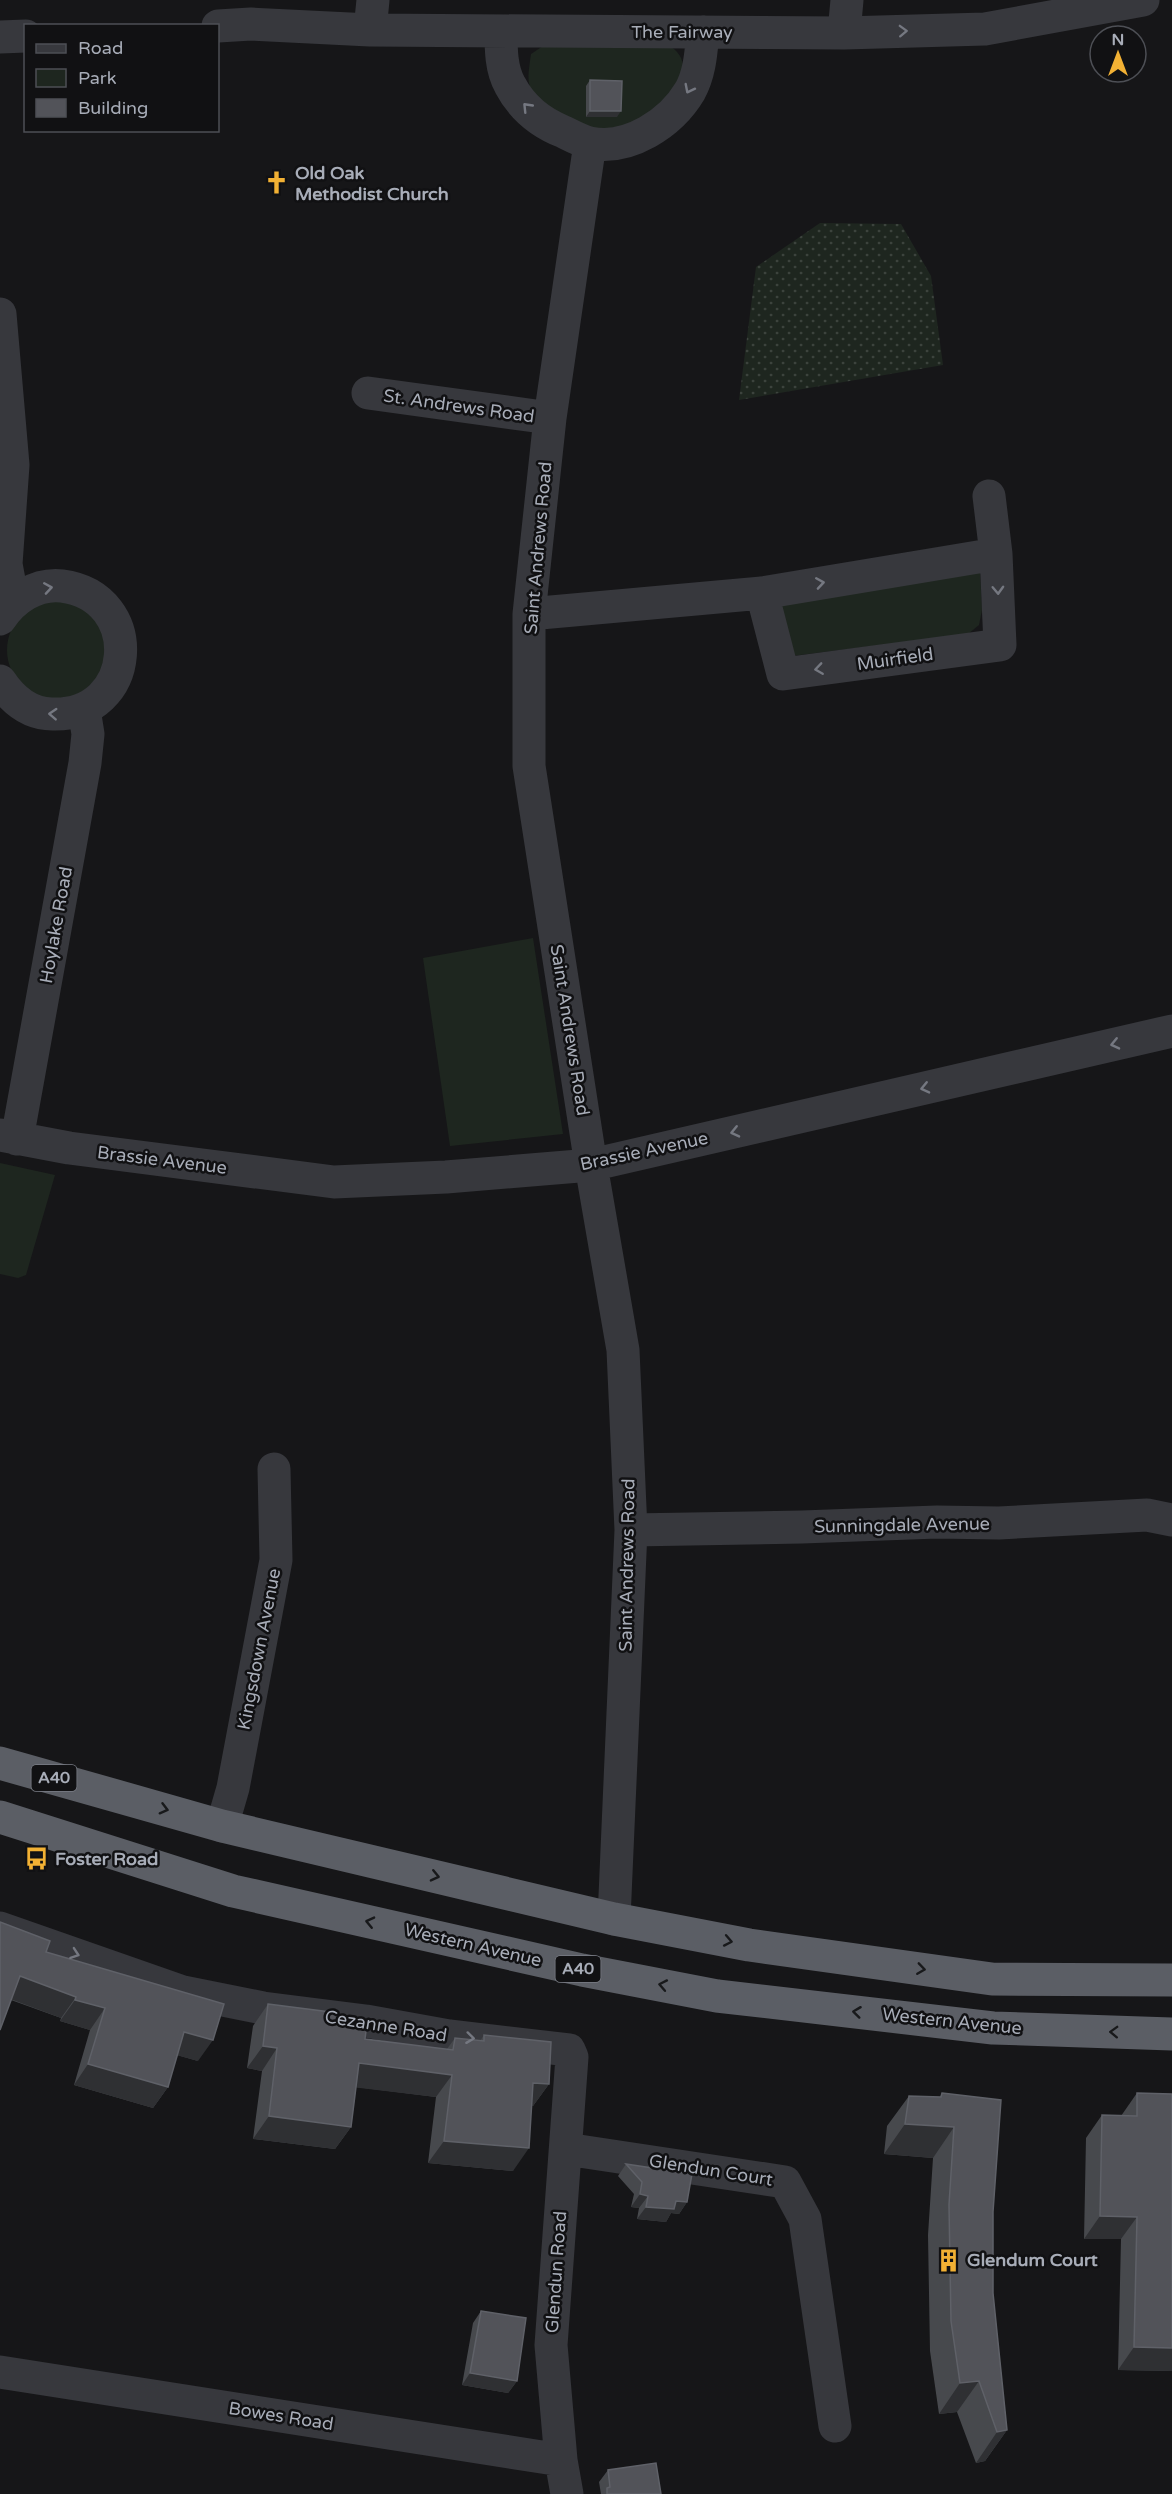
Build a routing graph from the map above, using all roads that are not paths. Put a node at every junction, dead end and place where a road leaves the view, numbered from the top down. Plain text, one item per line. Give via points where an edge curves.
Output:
1 (847, 0) edge
2 (1143, 0) edge
3 (371, 15) edge
4 (219, 26) edge
5 (501, 31) junction
6 (703, 32) junction
7 (844, 33) junction
8 (24, 36) edge
9 (0, 37) edge
10 (590, 143) junction
11 (0, 314) edge
12 (368, 393) dead end
13 (550, 418) junction
14 (988, 496) dead end
15 (996, 554) junction
16 (762, 593) junction
17 (7, 611) edge
18 (529, 614) junction
19 (0, 681) edge
20 (84, 709) junction
21 (1172, 1031) edge
22 (8, 1137) edge
23 (591, 1165) junction
24 (274, 1470) dead end
25 (1172, 1521) edge
26 (631, 1530) junction
27 (0, 1763) edge
28 (0, 1817) edge
29 (222, 1826) junction
30 (614, 1919) junction
31 (0, 1928) edge
32 (1172, 1980) edge
33 (1172, 2034) edge
34 (569, 2050) joint
35 (566, 2149) junction
36 (0, 2372) edge
37 (835, 2426) dead end
38 (561, 2460) junction
39 (567, 2494) edge

1 - 7 street
7 -> 2 street, The Fairway via 985,29
3 - 4 street, The Fairway
3 - 5 street, The Fairway
5 - 6 street, The Fairway
10 -> 5 street via 546,125 523,105 509,84 502,58
6 - 7 street, The Fairway
6 -> 10 street via 700,61 691,89 674,112 652,130 616,143
8 - 9 street
10 - 13 street, Saint Andrews Road
11 - 17 street via 13,465
12 - 13 street, St. Andrews Road
13 - 18 street, Saint Andrews Road
14 - 15 street, Muirfield
16 -> 15 street
15 -> 16 street, Muirfield via 1000,645 783,674
16 - 18 street
17 -> 20 street via 32,590 54,585 76,588 96,598 111,614 120,635 121,657 116,678 103,696
18 - 23 street, Saint Andrews Road via 529,766
20 -> 19 street via 65,715 44,714 24,707
20 - 22 street, Hoylake Road via 88,734 85,763
21 -> 23 street, Brassie Avenue
22 - 23 street, Brassie Avenue via 334,1182
23 - 26 street, Saint Andrews Road via 623,1350
24 - 29 street, Kingsdown Avenue via 276,1560 233,1788
25 - 26 street, Sunningdale Avenue via 1147,1515 999,1523
26 - 30 street, Saint Andrews Road
27 -> 29 highway, A40
33 -> 28 highway, Western Avenue / A40 via 993,2028 717,1996 582,1970 234,1891
29 -> 30 highway, A40
30 -> 32 highway, A40 via 749,1945 992,1979
31 -> 34 street, Cezanne Road via 183,1992 449,2036
34 - 35 street, Glendun Road via 572,2057
35 - 37 street, Glendun Court via 785,2182 805,2219
35 - 38 street, Glendun Road via 551,2345
36 - 38 street, Bowes Road
38 - 39 street, Glendun Road

